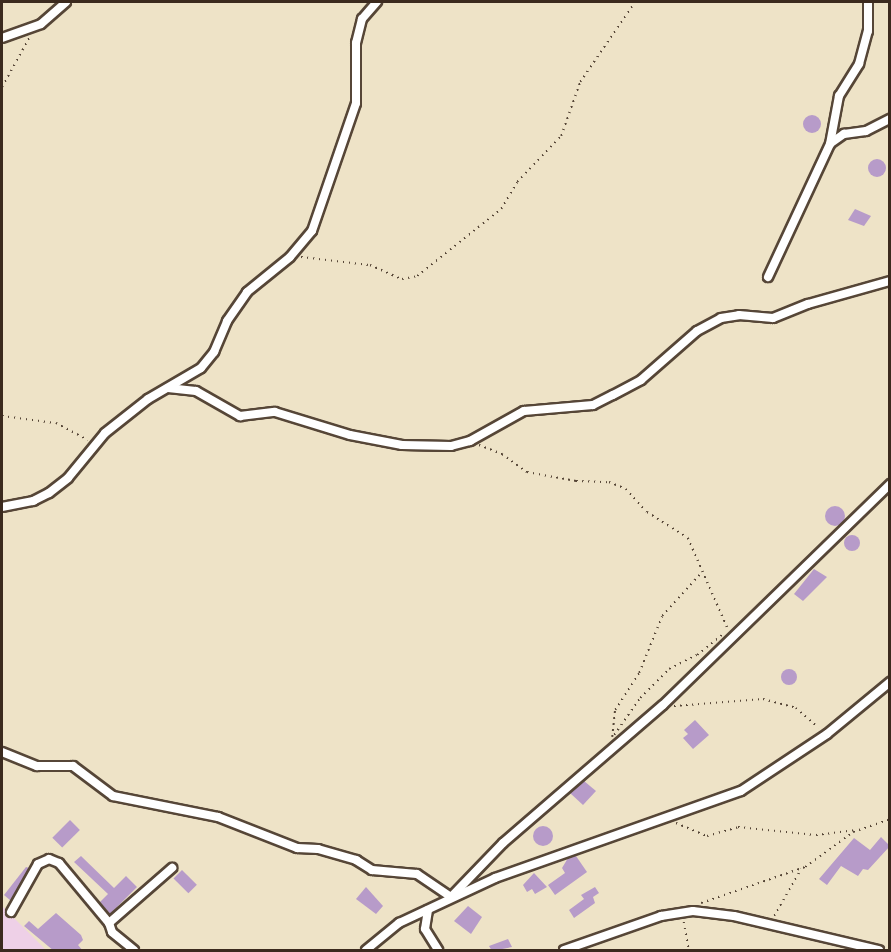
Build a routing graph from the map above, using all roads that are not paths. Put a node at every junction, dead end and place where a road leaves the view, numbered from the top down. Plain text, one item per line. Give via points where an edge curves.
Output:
1 (66, 2) edge
2 (377, 2) edge
3 (868, 2) edge
4 (2, 38) edge
5 (890, 119) edge
6 (830, 144) junction
7 (768, 277) dead end
8 (890, 281) edge
9 (168, 388) junction
10 (890, 484) edge
11 (2, 507) edge
12 (890, 682) edge
13 (2, 752) edge
14 (172, 868) dead end
15 (451, 897) junction
16 (428, 910) junction
17 (11, 912) dead end
18 (109, 923) junction
19 (134, 951) edge
20 (366, 951) edge
21 (438, 951) edge
22 (564, 951) edge
23 (879, 951) edge

1 - 4 street via 31,28
2 - 9 street via 362,19 356,43 358,92 312,231 240,300 209,359
3 - 6 street via 864,47 856,71 834,108
5 - 6 street via 872,129 844,134
6 - 7 street
8 - 9 street via 808,304 774,318 721,318 698,331 624,390 593,405 524,411 470,441 451,446 402,445 350,435 275,412 237,415 196,392
9 - 11 street via 105,433 68,478 49,493 33,501
10 - 15 street via 656,711 503,843
12 - 15 street via 826,734 741,791 545,858
13 - 15 street via 37,766 73,766 113,796 218,818 297,848 318,849 356,860 374,870 417,873
14 - 18 street
15 - 16 street
16 - 20 street via 393,927
16 - 21 street via 425,929
17 - 18 street via 38,864 50,859 59,863
18 - 19 street via 112,933
22 - 23 street via 679,912 734,916

